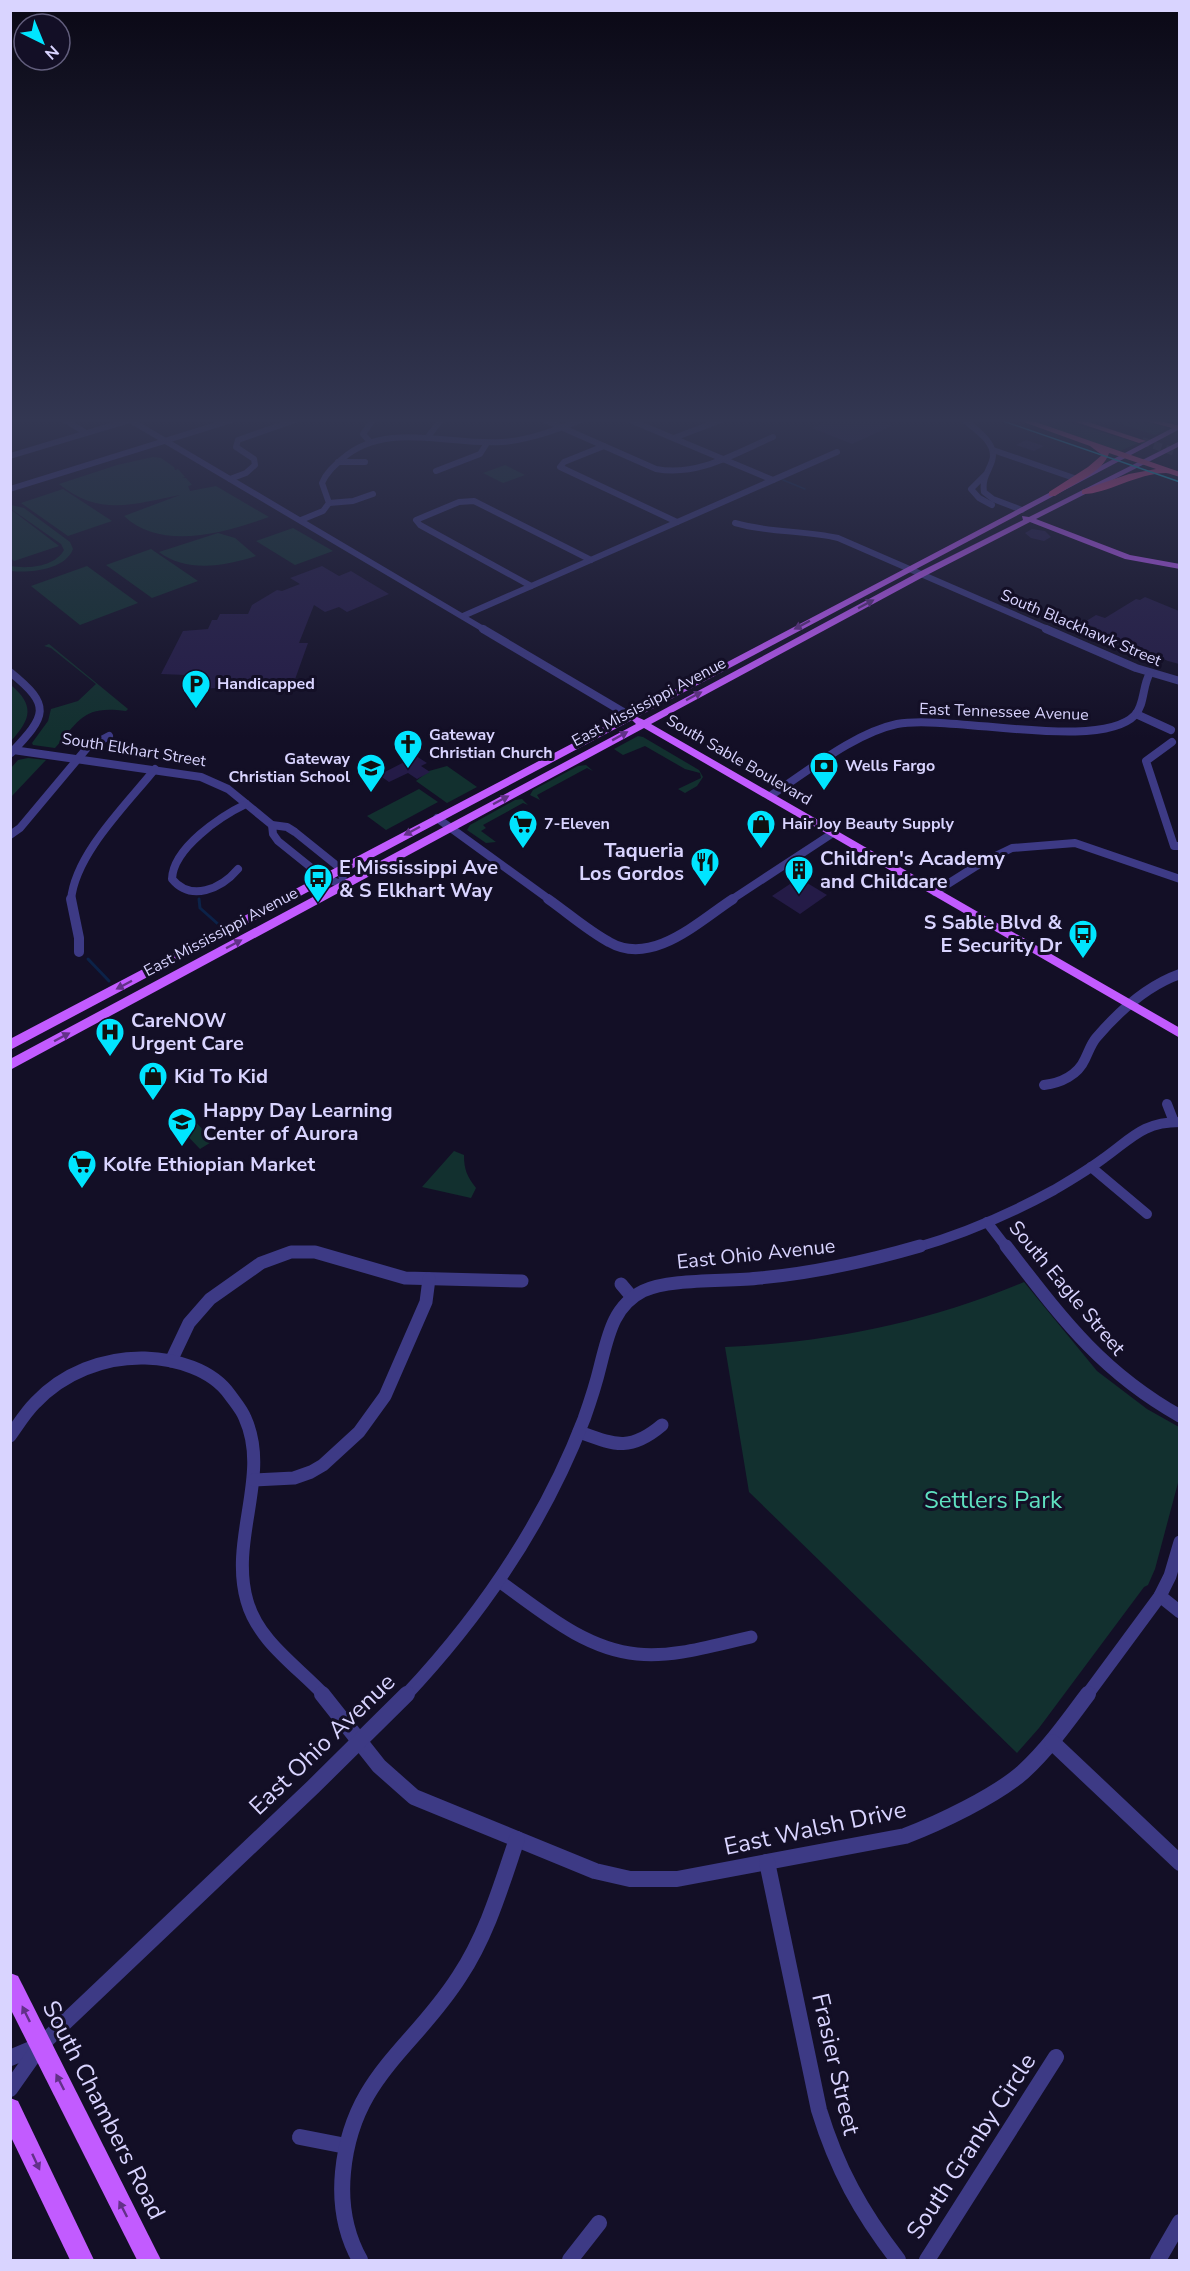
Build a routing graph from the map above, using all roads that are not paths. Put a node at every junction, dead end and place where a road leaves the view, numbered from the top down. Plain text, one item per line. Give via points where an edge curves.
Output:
1 (311, 526) edge
2 (421, 526) edge
3 (524, 526) edge
4 (668, 526) edge
5 (745, 526) edge
6 (991, 526) edge
7 (1017, 526) edge
8 (1052, 526) edge
9 (591, 560) junction
10 (1179, 567) edge
11 (909, 569) junction
12 (922, 574) junction
13 (531, 586) junction
14 (463, 616) junction
15 (10, 672) edge
16 (1150, 673) junction
17 (1179, 681) edge
18 (630, 716) junction
19 (1133, 716) junction
20 (643, 723) junction
21 (1168, 732) dead end
22 (109, 736) dead end
23 (1172, 742) dead end
24 (12, 752) edge
25 (78, 759) junction
26 (155, 769) junction
27 (770, 796) junction
28 (246, 804) junction
29 (436, 818) junction
30 (272, 825) junction
31 (450, 828) junction
32 (833, 833) junction
33 (10, 836) edge
34 (1179, 846) edge
35 (238, 869) dead end
36 (341, 869) junction
37 (324, 878) junction
38 (1179, 879) edge
39 (344, 885) junction
40 (935, 892) junction
41 (80, 952) dead end
42 (1179, 974) edge
43 (1131, 1006) junction
44 (1179, 1034) edge
45 (10, 1045) edge
46 (10, 1065) edge
47 (1044, 1085) dead end
48 (1167, 1104) dead end
49 (1177, 1122) edge
50 (1091, 1167) junction
51 (1147, 1214) dead end
52 (987, 1222) junction
53 (429, 1279) junction
54 (522, 1281) dead end
55 (621, 1284) dead end
56 (632, 1297) junction
57 (171, 1361) junction
58 (1179, 1416) edge
59 (663, 1425) dead end
60 (579, 1432) junction
61 (10, 1436) edge
62 (254, 1480) junction
63 (1179, 1542) edge
64 (499, 1581) junction
65 (1160, 1596) junction
66 (1179, 1612) edge
67 (751, 1637) dead end
68 (360, 1742) junction
69 (1052, 1742) junction
70 (517, 1839) junction
71 (767, 1862) junction
72 (1179, 1863) edge
73 (10, 1983) edge
74 (41, 2045) junction
75 (1056, 2057) dead end
76 (10, 2058) edge
77 (10, 2089) edge
78 (10, 2109) edge
79 (300, 2138) dead end
80 (346, 2146) junction
81 (599, 2223) dead end
82 (1178, 2227) edge
83 (82, 2260) edge
84 (149, 2260) edge
85 (360, 2260) edge
86 (570, 2260) edge
87 (898, 2260) edge
88 (927, 2260) edge
89 (1158, 2260) edge

1 - 14 street, South Sable Boulevard
2 - 13 street
3 - 9 street
4 - 9 street
5 - 11 street, South Blackhawk Street via 834,537
6 - 11 main road, East Mississippi Avenue
7 - 12 main road, East Mississippi Avenue
8 - 10 main road via 1128,557
9 - 13 street
11 - 12 street, South Blackhawk Street
11 -> 18 main road, East Mississippi Avenue
12 - 16 street, South Blackhawk Street
20 -> 12 main road, East Mississippi Avenue
13 - 14 street
14 - 18 street, South Sable Boulevard
15 - 24 street via 35,694 39,710 34,726
16 - 17 street, South Blackhawk Street
16 - 19 street via 1143,684 1142,705
18 - 20 main road, South Sable Boulevard
18 - 29 main road, East Mississippi Avenue
19 - 21 street
19 - 27 street, East Tennessee Avenue via 1107,728 1087,730 898,724 870,734
20 - 27 main road, South Sable Boulevard
31 -> 20 main road, East Mississippi Avenue
22 - 25 street via 91,745
23 - 34 street via 1146,762 1174,846
24 - 25 street, South Elkhart Street
25 - 26 street, South Elkhart Street
25 - 33 street
26 - 28 street, South Elkhart Street via 213,781
26 - 41 street via 76,877 71,909
27 - 32 main road, South Sable Boulevard
28 - 30 street, South Elkhart Street
28 - 35 street via 204,828 171,874 179,887 200,891 220,886
29 - 31 street
29 -> 36 main road, East Mississippi Avenue
30 - 36 street, South Elkhart Street via 291,829
30 - 37 street, South Elkhart Street via 278,841
31 - 32 street via 608,942 631,950 649,949 672,939
31 - 39 main road, East Mississippi Avenue
32 - 40 main road, South Sable Boulevard
36 - 37 main road, East Mississippi Avenue
36 - 39 street
37 - 39 street, South Elkhart Street
37 -> 45 main road, East Mississippi Avenue
38 - 40 street via 1075,843 1012,848
46 -> 39 main road, East Mississippi Avenue
40 - 43 main road, South Sable Boulevard
42 - 43 street via 1158,983
43 - 44 main road, South Sable Boulevard
43 - 47 street via 1095,1038 1084,1062 1075,1071 1061,1081
48 - 49 street
49 - 50 street, East Ohio Avenue via 1143,1129
50 - 51 street
50 - 52 street, East Ohio Avenue via 1032,1202
52 - 56 street, East Ohio Avenue via 914,1248 834,1268 749,1280 666,1284
52 - 58 street, South Eagle Street via 1102,1364 1133,1389
53 - 54 street
53 - 57 street via 405,1278 315,1252 276,1256 210,1299 189,1323
53 - 62 street via 426,1302 385,1396 359,1432 311,1472 294,1478
55 - 56 street
56 - 60 street, East Ohio Avenue via 614,1316 609,1328
57 - 61 street, East Walsh Drive via 113,1360 80,1372 35,1403
57 - 62 street, East Walsh Drive via 206,1374 234,1398 254,1446
59 - 60 street via 632,1445
60 - 64 street, East Ohio Avenue via 549,1498
62 - 68 street, East Walsh Drive via 239,1551 247,1604 269,1640 330,1702
63 - 65 street, East Walsh Drive
64 - 67 street via 591,1643 618,1652 660,1654
64 - 68 street, East Ohio Avenue via 426,1677
65 - 66 street
65 - 69 street, East Walsh Drive
68 - 70 street, East Walsh Drive via 400,1789
68 - 74 street, East Ohio Avenue
69 - 71 street, East Walsh Drive via 1008,1784 926,1828 905,1836
69 - 72 street
70 - 71 street, East Walsh Drive via 596,1871 630,1878 677,1879
70 - 80 street via 481,1939 442,2001 365,2093
71 - 87 street, Frasier Street via 828,2144 841,2177 865,2218
74 -> 73 main road, South Chambers Road
74 - 76 street, East Ohio Avenue
74 - 77 street, East Ohio Avenue
84 -> 74 main road, South Chambers Road
75 - 88 street, South Granby Circle
78 -> 83 main road
79 - 80 street
80 - 85 street via 342,2198 347,2228
81 - 86 street
82 - 89 street

